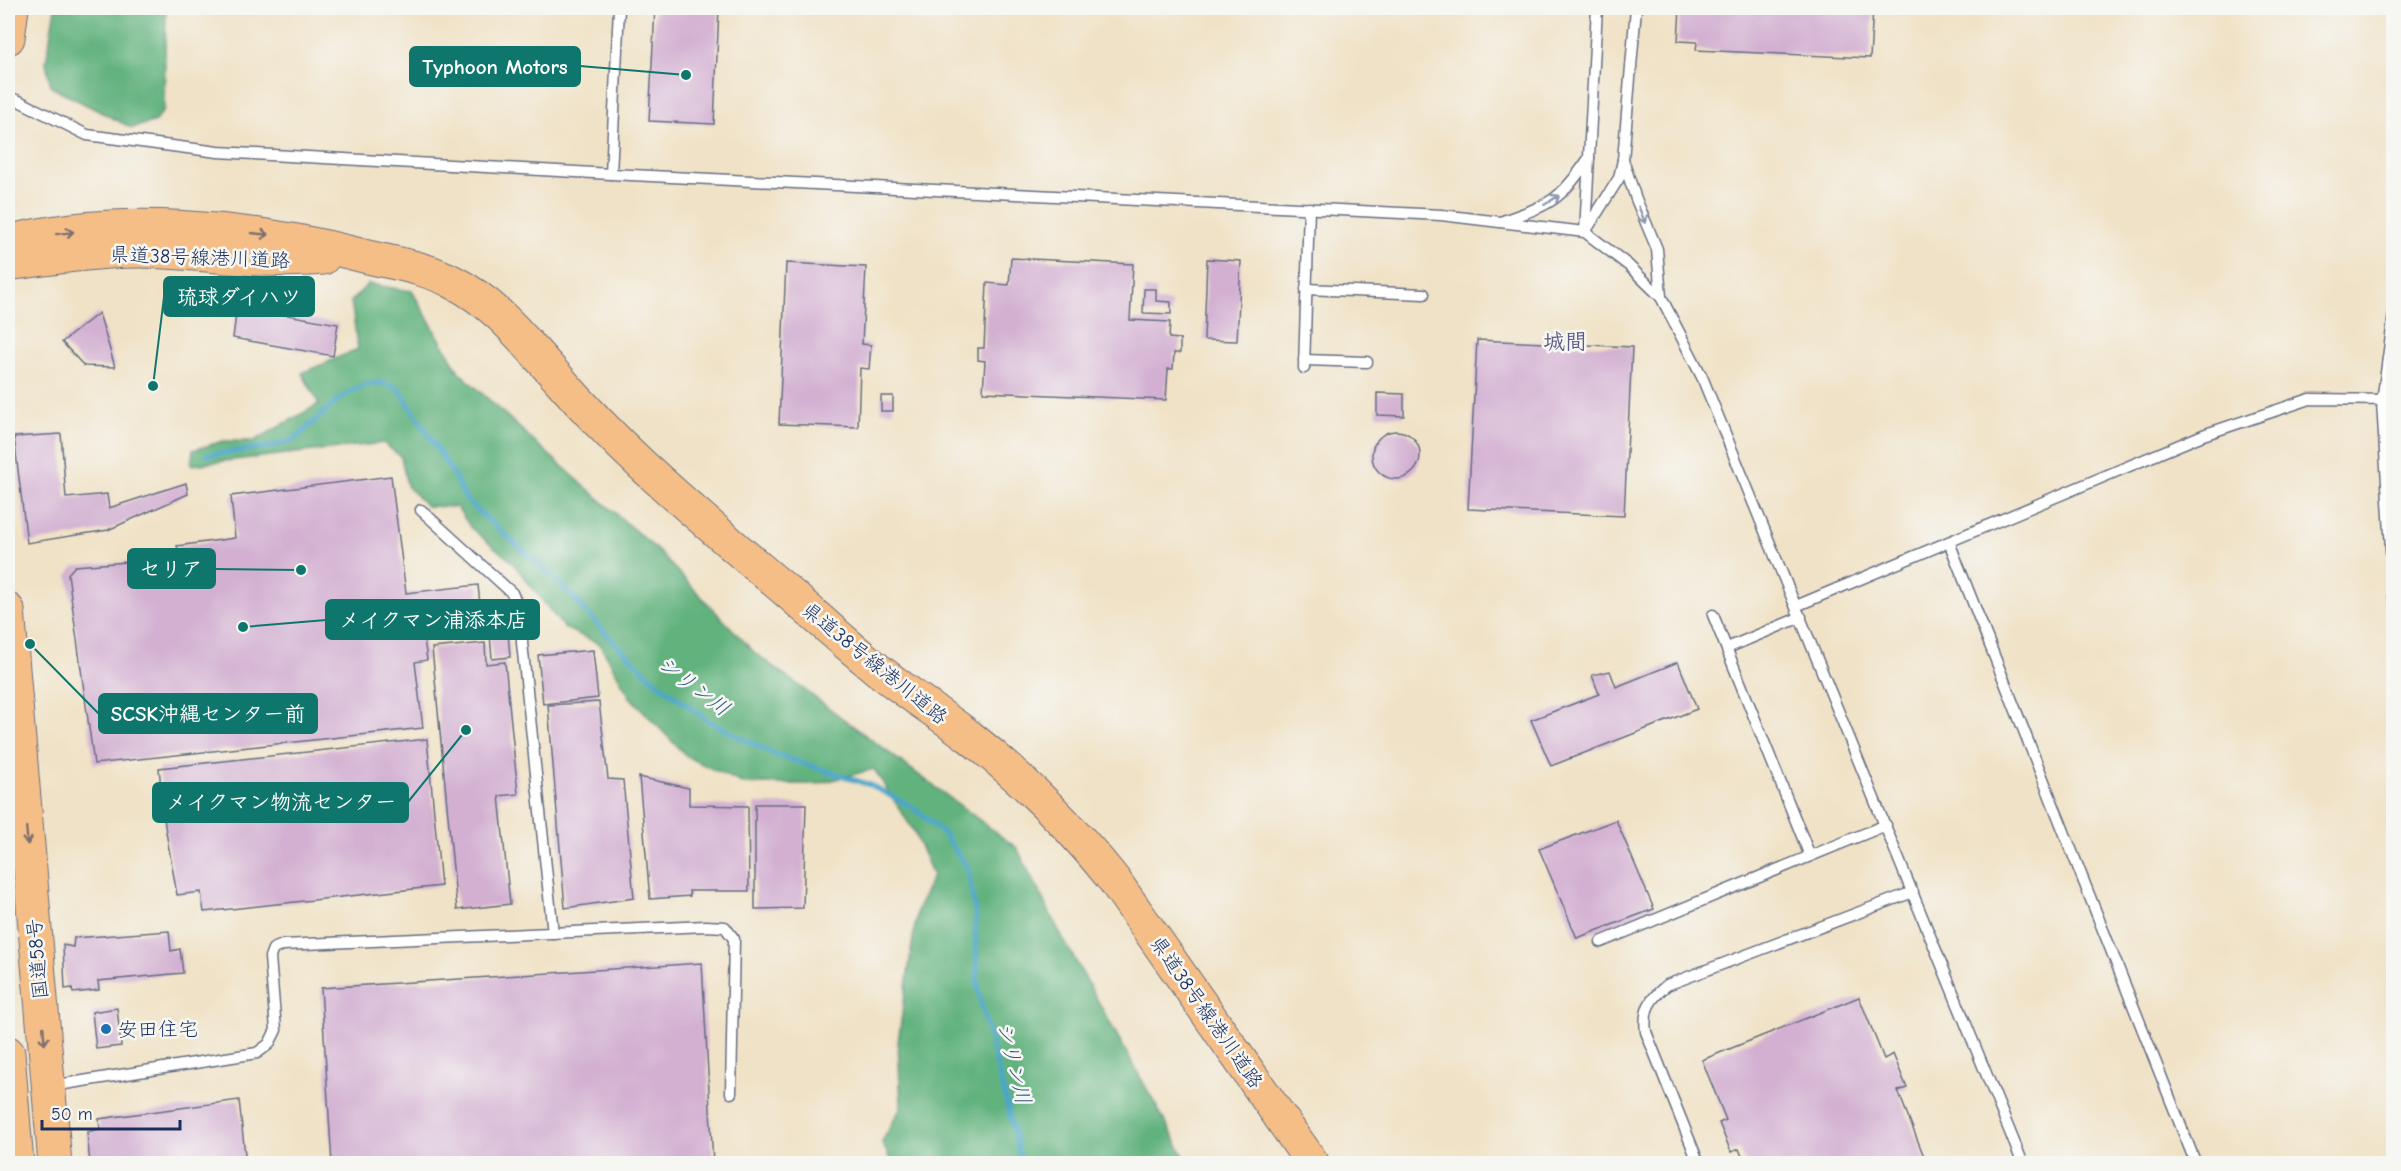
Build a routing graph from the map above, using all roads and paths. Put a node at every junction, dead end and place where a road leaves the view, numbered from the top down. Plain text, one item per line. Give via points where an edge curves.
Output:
1 (12, 8) edge
2 (619, 8) edge
3 (1597, 8) edge
4 (1636, 8) edge
5 (8, 38) edge
6 (8, 97) edge
7 (1589, 158) junction
8 (1623, 160) junction
9 (611, 174) junction
10 (1309, 208) junction
11 (1499, 222) junction
12 (1585, 232) junction
13 (8, 242) edge
14 (357, 255) junction
15 (8, 264) edge
16 (1306, 289) junction
17 (1424, 294) dead end
18 (1661, 297) junction
19 (2394, 314) edge
20 (1367, 362) dead end
21 (2394, 400) edge
22 (2382, 402) junction
23 (421, 510) dead end
24 (1949, 542) junction
25 (2394, 598) edge
26 (1796, 606) junction
27 (8, 610) edge
28 (1713, 615) dead end
29 (1801, 617) junction
30 (1726, 648) junction
31 (1886, 825) junction
32 (1810, 856) junction
33 (1913, 892) junction
34 (553, 933) junction
35 (1601, 942) dead end
36 (8, 1053) edge
37 (48, 1087) junction
38 (9, 1090) edge
39 (731, 1093) dead end
40 (17, 1164) edge
41 (55, 1164) edge
42 (1313, 1164) edge
43 (1699, 1164) edge
44 (2023, 1164) edge
45 (2196, 1164) edge

1 - 5 main road
2 - 9 lane
3 - 7 lane
4 - 8 lane
6 - 9 lane via 87,135 206,150
11 -> 7 lane via 1549,203 1564,192
7 - 12 lane
8 - 12 lane via 1618,178
8 -> 18 lane via 1657,249
9 - 10 lane
10 - 11 lane
10 - 16 lane
11 - 12 lane
12 - 18 lane
13 -> 14 main road, 県道38号線港川道路 via 103,228 196,228 265,234
14 - 15 main road, 県道38号線港川道路 via 290,261 138,251
14 - 42 main road, 県道38号線港川道路 via 436,274 493,308 601,425 687,505 877,669 972,739 1042,801 1080,838 1114,880
16 - 17 lane
16 - 20 lane via 1304,364
18 - 26 lane via 1702,377
19 - 22 lane
21 - 22 lane
22 - 24 lane via 2310,399 2203,435
22 - 25 lane
23 - 34 lane via 512,593 522,615
24 - 26 lane
24 - 45 lane
26 - 29 lane
27 -> 37 main road, 国道58号
28 - 30 lane
29 - 30 lane
29 - 31 lane
30 - 32 lane
31 - 32 lane
31 - 33 lane
32 - 35 lane
33 - 43 lane via 1667,985 1649,1004 1644,1018 1646,1032
33 - 44 lane
34 - 37 lane via 283,945 273,949 270,957 276,1030 269,1044 257,1053
34 - 39 lane via 725,927 734,939
36 - 38 main road
37 - 41 main road, 国道58号
38 - 40 main road

